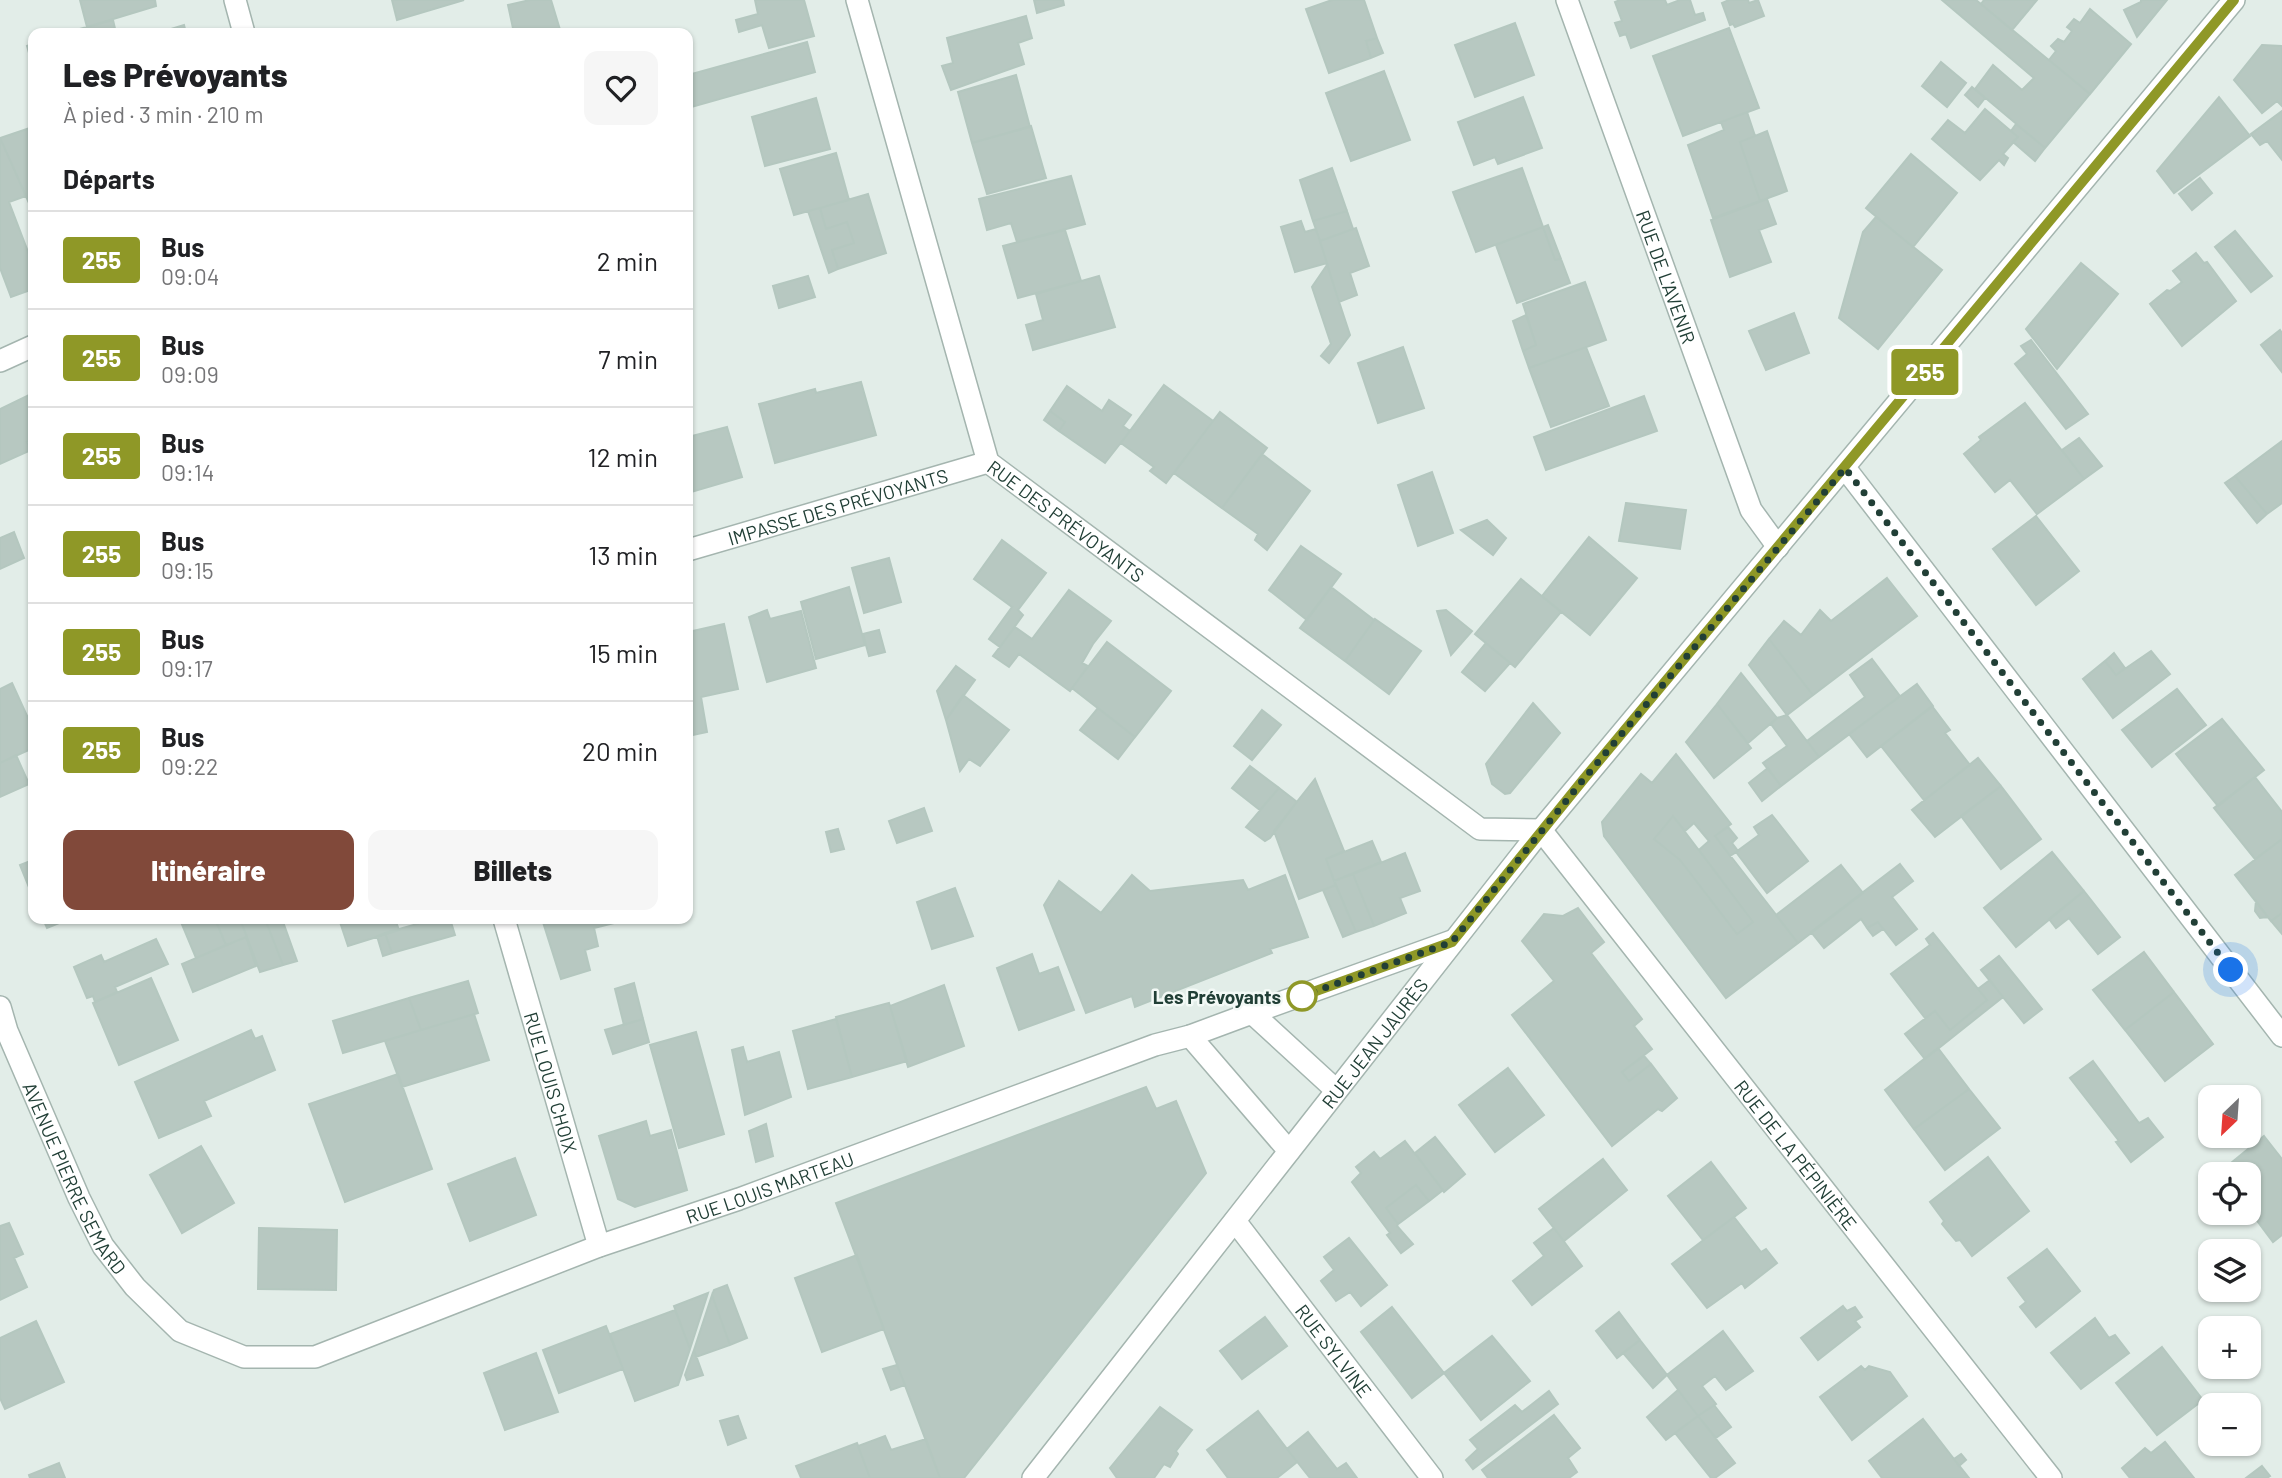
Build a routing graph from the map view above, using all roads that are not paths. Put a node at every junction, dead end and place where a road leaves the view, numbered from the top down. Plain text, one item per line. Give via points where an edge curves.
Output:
1 (234, 0) edge
2 (857, 0) edge
3 (1567, 0) edge
4 (2234, 0) edge
5 (242, 28) edge
6 (28, 348) edge
7 (0, 360) edge
8 (988, 462) junction
9 (1845, 468) junction
10 (1778, 547) junction
11 (693, 549) edge
12 (1541, 830) junction
13 (505, 924) edge
14 (1452, 942) junction
15 (0, 1007) edge
16 (1252, 1013) junction
17 (1190, 1036) junction
18 (2282, 1036) edge
19 (1336, 1090) junction
20 (1289, 1151) junction
21 (1235, 1221) junction
22 (600, 1245) junction
23 (180, 1331) joint
24 (1033, 1478) edge
25 (1432, 1478) edge
26 (2050, 1478) edge

1 - 5 street
2 - 8 street, RUE DES PRÉVOYANTS
3 - 10 street, RUE DE L'AVENIR via 1751,510
4 - 9 street, RUE JEAN JAURÈS
6 - 7 street
8 - 11 street, IMPASSE DES PRÉVOYANTS
8 - 12 street, RUE DES PRÉVOYANTS via 1480,829
9 - 10 street, RUE JEAN JAURÈS
9 - 18 street
10 - 12 street, RUE JEAN JAURÈS
12 - 14 street, RUE JEAN JAURÈS
12 - 26 street, RUE DE LA PÉPINIÈRE
13 - 22 street, RUE LOUIS CHOIX
14 - 16 street, RUE LOUIS MARTEAU
14 - 19 street, RUE JEAN JAURÈS
15 - 23 street, AVENUE PIERRE SEMARD via 103,1246 135,1287
16 - 17 street, RUE LOUIS MARTEAU
16 - 19 street
17 - 20 street
17 - 22 street, RUE LOUIS MARTEAU
19 - 20 street, RUE JEAN JAURÈS
20 - 21 street, RUE JEAN JAURÈS
21 - 24 street, RUE JEAN JAURÈS
21 - 25 street, RUE SYLVINE
22 - 23 street, RUE LOUIS MARTEAU via 315,1357 244,1357

